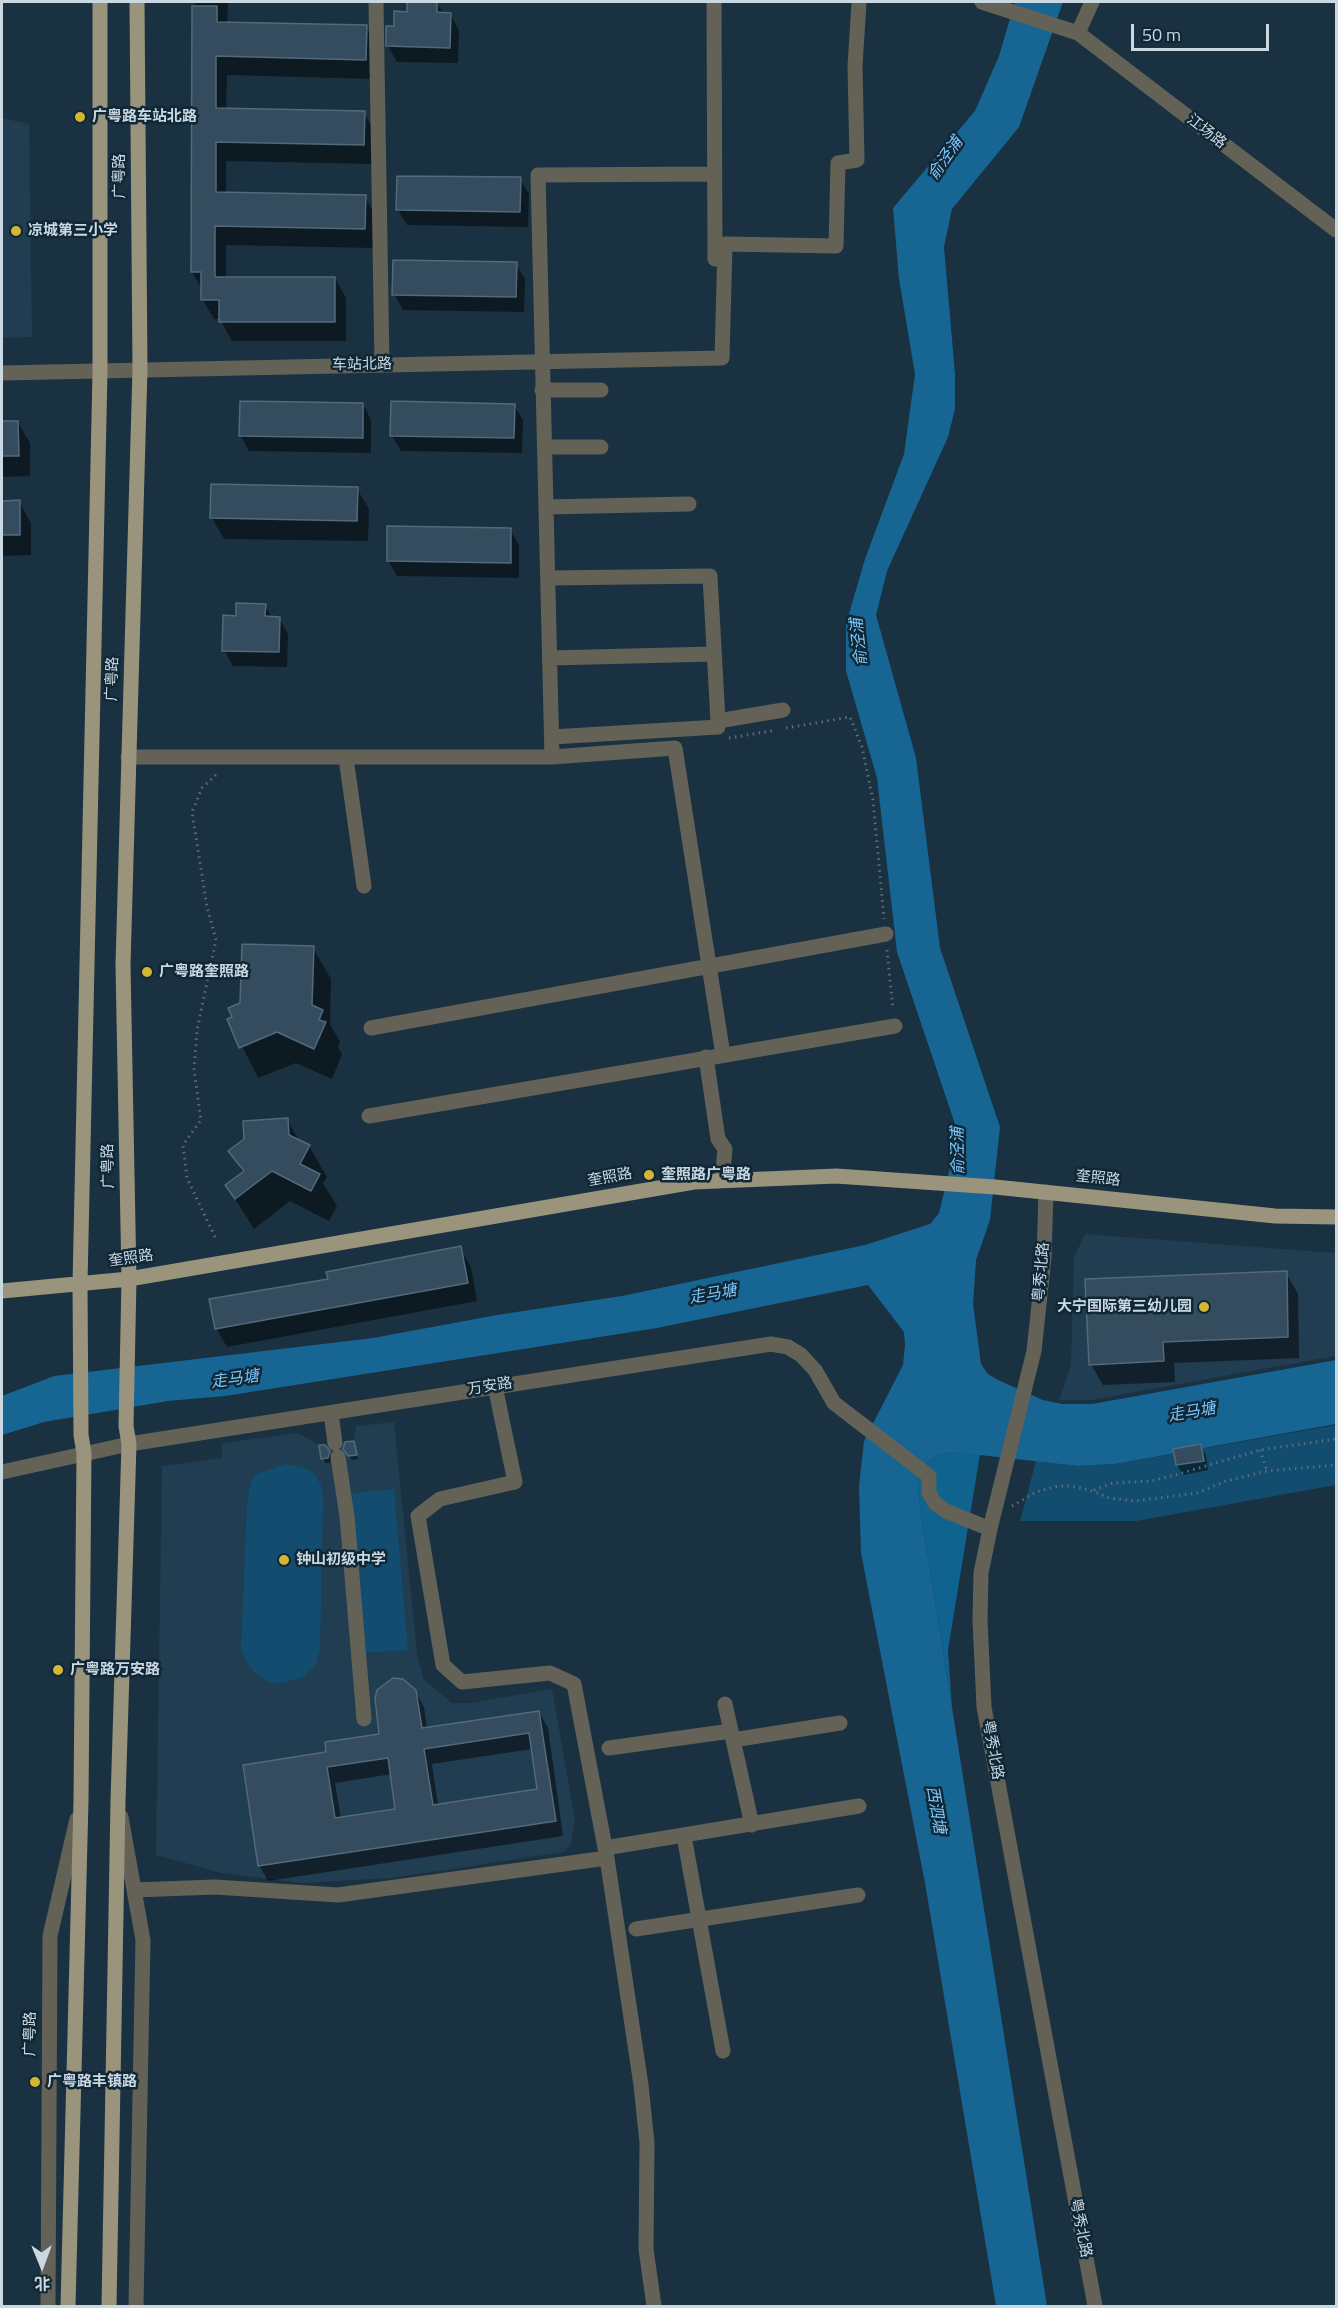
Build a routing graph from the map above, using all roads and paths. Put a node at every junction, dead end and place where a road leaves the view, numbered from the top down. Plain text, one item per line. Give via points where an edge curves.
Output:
1 (100, 2) edge
2 (138, 2) edge
3 (376, 2) edge
4 (714, 2) edge
5 (859, 2) edge
6 (984, 2) edge
7 (1092, 2) edge
8 (1078, 33) junction
9 (715, 174) junction
10 (1336, 230) edge
11 (718, 358) junction
12 (542, 362) junction
13 (382, 364) junction
14 (140, 369) junction
15 (100, 372) junction
16 (2, 373) edge
17 (542, 390) junction
18 (601, 390) dead end
19 (545, 447) junction
20 (601, 447) dead end
21 (689, 504) dead end
22 (546, 507) junction
23 (548, 578) junction
24 (714, 654) junction
25 (550, 658) junction
26 (783, 711) dead end
27 (718, 721) junction
28 (552, 737) junction
29 (721, 740) dead end
30 (128, 757) junction
31 (552, 757) junction
32 (232, 758) junction
33 (346, 758) junction
34 (364, 885) dead end
35 (886, 934) junction
36 (709, 965) junction
37 (895, 1026) joint
38 (371, 1028) dead end
39 (723, 1055) junction
40 (706, 1057) junction
41 (369, 1116) dead end
42 (722, 1180) junction
43 (1046, 1192) junction
44 (1336, 1217) edge
45 (215, 1237) dead end
46 (129, 1279) junction
47 (80, 1283) junction
48 (2, 1291) edge
49 (495, 1386) junction
50 (331, 1413) junction
51 (1336, 1439) edge
52 (129, 1444) junction
53 (1260, 1450) junction
54 (84, 1453) junction
55 (1336, 1465) edge
56 (1268, 1471) junction
57 (2, 1472) edge
58 (1093, 1491) junction
59 (991, 1524) junction
60 (725, 1704) dead end
61 (364, 1719) dead end
62 (840, 1723) dead end
63 (732, 1736) junction
64 (609, 1748) dead end
65 (81, 1801) junction
66 (118, 1801) junction
67 (859, 1806) dead end
68 (752, 1825) junction
69 (684, 1836) junction
70 (606, 1853) junction
71 (134, 1890) junction
72 (858, 1895) dead end
73 (700, 1918) junction
74 (636, 1929) dead end
75 (723, 2051) dead end
76 (48, 2307) edge
77 (68, 2307) edge
78 (109, 2307) edge
79 (136, 2307) edge
80 (654, 2307) edge
81 (1095, 2307) edge

1 - 15 main road, 广粤路
2 - 14 main road, 广粤路
3 - 13 street
4 - 9 street
5 - 11 street via 856,160 838,163 836,246 725,244
6 - 8 street, 江场路
7 - 8 street
8 - 10 street, 江场路
9 - 11 street
9 - 12 street via 538,175
11 - 12 street, 车站北路
12 - 13 street, 车站北路
12 - 17 street
13 - 14 street, 车站北路
14 - 15 street, 车站北路
14 - 30 main road, 广粤路
15 - 16 street, 车站北路
15 - 47 main road, 广粤路
17 - 18 street
17 - 19 street
19 - 20 street
19 - 22 street
21 - 22 street
22 - 23 street
23 - 24 street via 710,576
23 - 25 street
24 - 25 street
24 - 27 street
25 - 28 street
26 - 27 street
27 - 28 street via 718,728
28 - 31 street
29 - 35 path via 850,717 862,747 873,800
30 - 32 street
30 - 46 main road, 广粤路 via 123,965
31 - 33 street
31 - 36 street via 675,748
32 - 33 street
32 - 45 path via 202,788 192,812 216,940 197,1030 194,1069 201,1120 183,1145 187,1178
33 - 34 street
35 - 36 street
35 - 37 path
36 - 38 street
36 - 39 street
37 - 39 street
39 - 40 street
40 - 41 street
40 - 42 street via 718,1139 725,1149
42 - 43 main road, 奎照路 via 836,1176
42 - 46 main road, 奎照路
43 - 44 main road, 奎照路 via 1275,1216
43 - 59 street, 粤秀北路 via 1044,1258 1029,1380
46 - 47 main road, 奎照路
46 - 52 main road, 广粤路
47 - 48 main road, 奎照路
47 - 54 main road, 广粤路
49 - 50 street, 万安路
49 - 59 street, 万安路 via 771,1344 788,1347 801,1355 820,1377 834,1403 929,1476 929,1493 935,1503
49 - 70 street via 516,1482 441,1499 418,1515 443,1665 462,1683 550,1673 574,1684
50 - 52 street, 万安路
50 - 61 street via 347,1516
51 - 53 path
52 - 54 street, 万安路
52 - 66 main road
53 - 56 path
53 - 58 path via 1152,1481 1113,1483
54 - 57 street, 万安路
54 - 65 main road, 广粤路
55 - 56 path
56 - 58 path via 1197,1493 1165,1498 1136,1501 1109,1498
58 - 59 path via 1071,1486 1048,1488
59 - 81 street, 粤秀北路 via 981,1573 984,1707
60 - 63 street
62 - 63 street
63 - 64 street
63 - 68 street
65 - 76 street, 广粤路 via 50,1936
65 - 77 main road, 广粤路
66 - 71 street
66 - 78 main road
67 - 68 street
68 - 69 street
69 - 70 street
69 - 73 street
70 - 71 street via 338,1895 215,1887
70 - 80 street via 647,2143 646,2249
71 - 79 street via 143,1940
72 - 73 street
73 - 74 street
73 - 75 street

